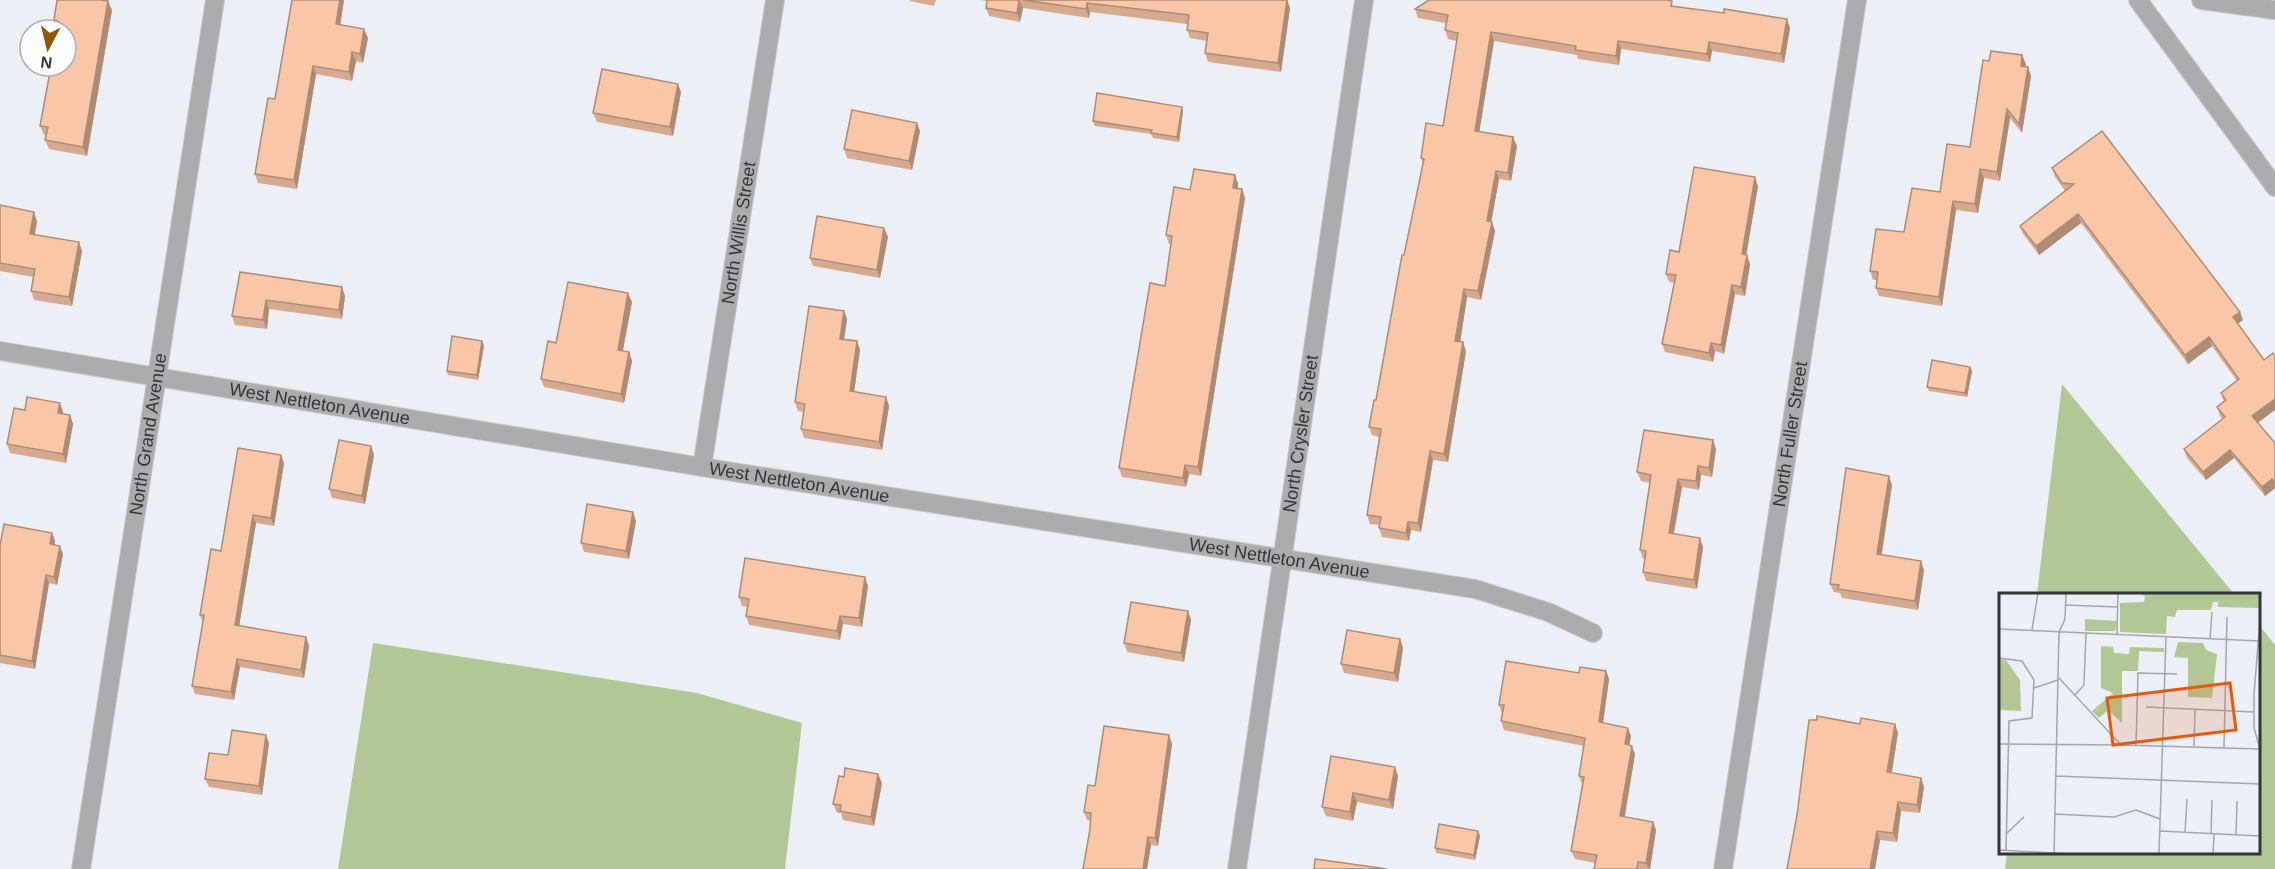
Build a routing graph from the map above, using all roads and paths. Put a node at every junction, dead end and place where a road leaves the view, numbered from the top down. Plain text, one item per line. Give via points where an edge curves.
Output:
1 (215, 0) edge
2 (775, 0) edge
3 (1364, 0) edge
4 (1857, 0) edge
5 (2138, 0) edge
6 (2201, 0) edge
7 (2275, 10) edge
8 (2275, 187) edge
9 (0, 351) edge
10 (156, 378) junction
11 (702, 467) junction
12 (1281, 557) junction
13 (1593, 633) dead end
14 (81, 869) edge
15 (1237, 869) edge
16 (1724, 869) edge

1 - 10 street, North Grand Avenue
2 - 11 street, North Willis Street
3 - 12 street, North Crysler Street
4 - 16 street, North Fuller Street
5 - 8 street
6 - 7 street
9 - 10 street, West Nettleton Avenue
10 - 11 street, West Nettleton Avenue
10 - 14 street, North Grand Avenue
11 - 12 street, West Nettleton Avenue
12 - 13 street, West Nettleton Avenue via 1475,589 1548,612
12 - 15 street, North Crysler Street

